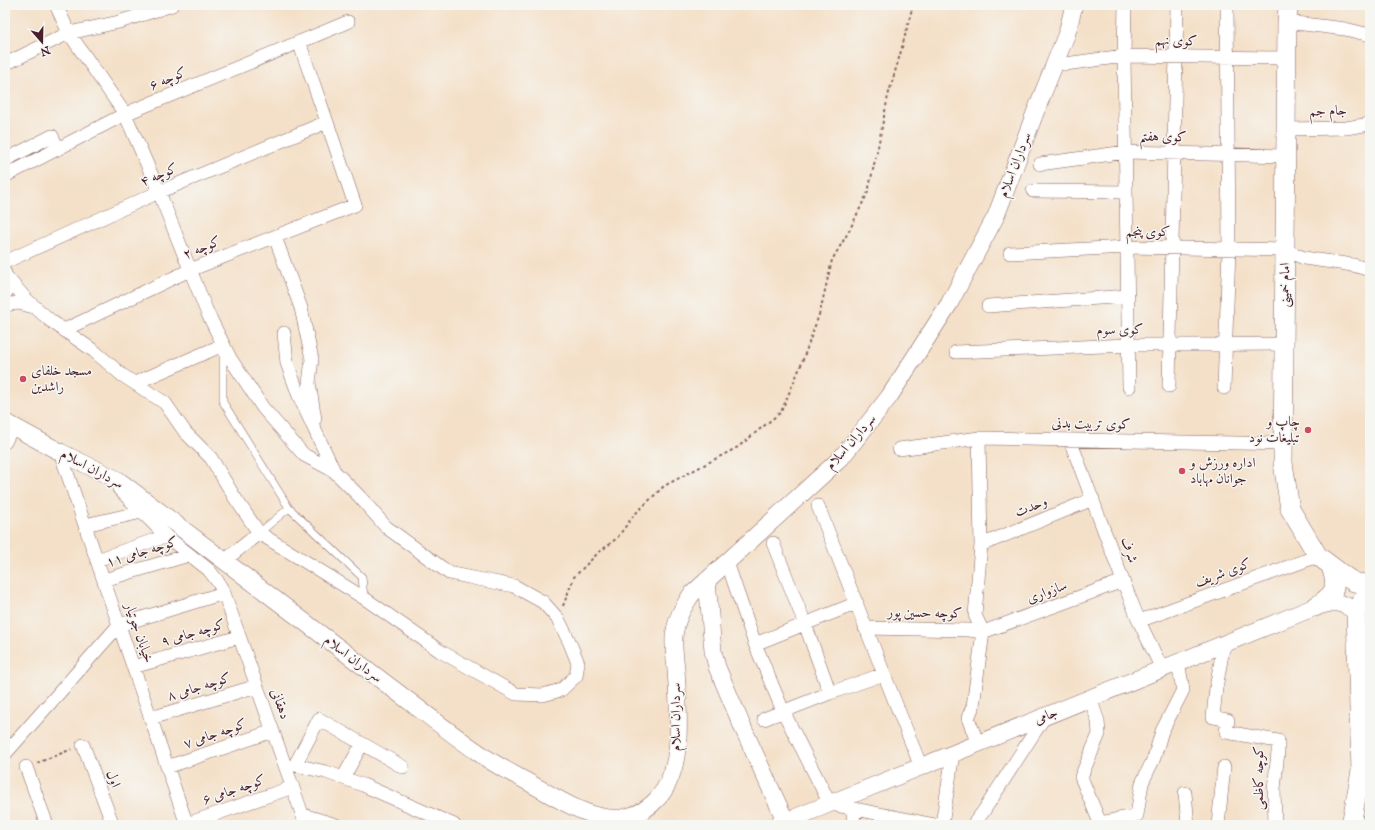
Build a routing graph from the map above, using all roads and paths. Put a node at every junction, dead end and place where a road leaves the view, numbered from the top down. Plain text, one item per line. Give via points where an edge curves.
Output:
1 (56, 5) edge
2 (172, 5) edge
3 (913, 5) edge
4 (1074, 5) edge
5 (1125, 5) edge
6 (1177, 5) edge
7 (1227, 5) edge
8 (1279, 5) edge
9 (1288, 11) edge
10 (348, 22) dead end
11 (70, 33) junction
12 (1370, 35) edge
13 (299, 42) junction
14 (1124, 56) junction
15 (1176, 57) junction
16 (1227, 58) junction
17 (1287, 58) junction
18 (5, 64) edge
19 (1065, 64) dead end
20 (125, 114) junction
21 (327, 122) junction
22 (1370, 124) edge
23 (1287, 129) junction
24 (58, 149) junction
25 (1126, 152) junction
26 (1174, 153) junction
27 (1228, 154) junction
28 (1286, 156) junction
29 (5, 160) edge
30 (1040, 164) dead end
31 (5, 176) edge
32 (1033, 191) dead end
33 (159, 192) junction
34 (1126, 192) junction
35 (275, 237) junction
36 (1127, 247) junction
37 (1172, 248) junction
38 (1229, 248) junction
39 (1285, 250) junction
40 (1010, 253) dead end
41 (5, 262) edge
42 (190, 270) junction
43 (1370, 270) edge
44 (5, 274) edge
45 (5, 294) edge
46 (1128, 296) junction
47 (5, 305) edge
48 (988, 306) dead end
49 (35, 307) junction
50 (64, 330) junction
51 (284, 333) dead end
52 (1225, 344) junction
53 (1284, 344) junction
54 (223, 345) junction
55 (1129, 345) junction
56 (1170, 345) junction
57 (956, 352) dead end
58 (135, 383) junction
59 (1169, 386) dead end
60 (1130, 387) dead end
61 (1224, 388) dead end
62 (9, 424) edge
63 (318, 435) junction
64 (979, 438) junction
65 (1070, 440) junction
66 (5, 442) edge
67 (1284, 444) junction
68 (899, 449) dead end
69 (60, 452) junction
70 (334, 471) junction
71 (102, 472) junction
72 (1093, 499) junction
73 (818, 506) dead end
74 (289, 508) junction
75 (142, 512) junction
76 (85, 525) junction
77 (259, 533) junction
78 (166, 536) junction
79 (773, 544) dead end
80 (981, 545) junction
81 (189, 555) junction
82 (97, 560) junction
83 (224, 561) junction
84 (1325, 561) junction
85 (727, 562) junction
86 (104, 580) junction
87 (707, 580) junction
88 (1123, 581) junction
89 (1370, 585) edge
90 (1370, 590) edge
91 (224, 593) junction
92 (364, 598) junction
93 (857, 603) junction
94 (1315, 606) junction
95 (1356, 613) junction
96 (558, 619) junction
97 (1139, 621) junction
98 (805, 624) junction
99 (119, 625) junction
100 (865, 628) junction
101 (983, 632) junction
102 (239, 636) junction
103 (1224, 643) junction
104 (755, 644) junction
105 (1178, 662) junction
106 (133, 667) junction
107 (1162, 669) junction
108 (884, 674) junction
109 (256, 686) junction
110 (830, 693) junction
111 (1090, 698) junction
112 (783, 711) junction
113 (1045, 716) junction
114 (151, 718) junction
115 (764, 719) dead end
116 (273, 731) junction
117 (362, 744) junction
118 (978, 744) junction
119 (83, 745) joint
120 (5, 754) edge
121 (953, 754) junction
122 (290, 765) junction
123 (26, 767) joint
124 (167, 767) junction
125 (403, 767) dead end
126 (921, 767) junction
127 (1224, 768) dead end
128 (343, 778) junction
129 (1365, 778) edge
130 (292, 787) junction
131 (1185, 793) dead end
132 (830, 804) junction
133 (854, 809) junction
134 (304, 820) edge
135 (792, 823) edge
136 (1099, 824) edge
137 (47, 825) edge
138 (113, 825) edge
139 (187, 825) edge
140 (336, 825) edge
141 (454, 825) edge
142 (853, 825) edge
143 (935, 825) edge
144 (942, 825) edge
145 (973, 825) edge
146 (1188, 825) edge
147 (1218, 825) edge
148 (1275, 825) edge
149 (1351, 825) edge

1 - 11 street
2 - 11 street via 119,22
3 - 96 path via 888,96 868,192 832,260 820,312 801,365 780,412 738,447 664,486 634,515 617,538 574,577
4 - 85 street, سرداران اسلام via 1067,33 996,216 949,304 889,397 841,458
5 - 14 street
6 - 15 street
7 - 16 street
8 - 9 street
9 - 12 street
9 - 17 main road, امام خمینی
10 - 13 street, کوچه ۶
11 - 18 street
11 - 20 street
13 - 20 street, کوچه ۶
13 - 21 street
14 - 15 street, کوی نهم
14 - 19 street, کوی نهم
14 - 25 street
15 - 16 street, کوی نهم
15 - 26 street
16 - 17 street, کوی نهم
16 - 27 street
17 - 23 main road, امام خمینی
20 - 24 street, کوچه ۶
20 - 33 street
21 - 33 street, کوچه ۴
21 - 35 street, کوچه ۲ via 355,206
22 - 23 street, جام جم via 1346,128
23 - 28 main road, امام خمینی
24 - 29 street via 52,136
24 - 31 street, کوچه ۶
25 - 26 street, کوی هفتم
25 - 30 street, کوی هفتم
25 - 34 street
26 - 27 street, کوی هفتم
26 - 37 street
27 - 28 street, کوی هفتم
27 - 38 street
28 - 39 main road, امام خمینی
32 - 34 street
33 - 41 street, کوچه ۴
33 - 42 street
34 - 36 street
35 - 42 street, کوچه ۲
35 - 63 street via 301,308 312,359 309,383
36 - 37 street, کوی پنجم
36 - 40 street, کوی پنجم
36 - 46 street
37 - 38 street, کوی پنجم
37 - 56 street
38 - 39 street, کوی پنجم
38 - 52 street
39 - 43 street via 1304,258
39 - 53 main road, امام خمینی
42 - 50 street, کوچه ۲
42 - 54 street
44 - 45 street
44 - 49 street
46 - 48 street
46 - 55 street
47 - 49 street via 18,303
49 - 50 street
50 - 58 street
51 - 63 street via 287,363 299,396
52 - 53 street, کوی سوم
52 - 56 street, کوی سوم
52 - 61 street
53 - 67 main road, امام خمینی
54 - 58 street
54 - 70 street via 239,374 263,408 289,438 304,455
54 - 74 lane via 224,402
55 - 56 street, کوی سوم
55 - 57 street, کوی سوم
55 - 60 street
56 - 59 street
58 - 77 street via 165,403 185,432 211,458
62 - 66 street
62 - 69 street, سرداران اسلام
63 - 70 street
64 - 65 street, کوی تربیت بدنی
64 - 68 street, کوی تربیت بدنی
64 - 80 street
65 - 67 street, کوی تربیت بدنی
65 - 72 street, شرف
67 - 84 main road, امام خمینی via 1283,463 1290,509
69 - 71 street, سرداران اسلام
69 - 76 street, خیابان جوتیار
70 - 96 street via 386,527 449,573 514,586 543,602
71 - 75 street, دهقانی
71 - 83 street, سرداران اسلام via 118,480
72 - 80 street, وحدت
72 - 88 street, شرف
73 - 93 street
74 - 77 lane
74 - 92 lane via 362,577
75 - 76 street
75 - 78 street, دهقانی
76 - 82 street, خیابان جوتیار
77 - 83 street
77 - 92 street
78 - 81 street, دهقانی
78 - 82 street
79 - 98 street
80 - 101 street via 975,615
81 - 86 street, کوچه جامی ۱۱
81 - 91 street, دهقانی via 209,570
82 - 86 street, خیابان جوتیار
83 - 87 street, سرداران اسلام via 480,754 561,801 599,817 615,818 627,817 649,807 664,791 671,776 676,757 678,726 674,633 679,613 691,595
84 - 89 main road via 1354,582
84 - 94 main road via 1335,582 1334,590 1328,598
84 - 97 street, کوی شریف
85 - 87 street, سرداران اسلام
85 - 104 street
86 - 99 street, خیابان جوتیار
87 - 135 street via 713,651 717,666 743,728
88 - 97 street, شرف
88 - 101 street, سازواری
90 - 95 main road
91 - 99 street
91 - 102 street, دهقانی
92 - 96 street via 440,651 516,694 543,695 561,690 576,676 578,663
93 - 98 street
93 - 100 street
94 - 95 street, جامی via 1338,602
94 - 103 street, جامی
95 - 129 main road
97 - 107 street, شرف
98 - 104 street
98 - 110 street
99 - 106 street, خیابان جوتیار
99 - 120 street
100 - 101 street, کوچه حسین پور
100 - 108 street
101 - 118 street via 973,706 968,718
102 - 106 street, کوچه جامی ۹
102 - 109 street, دهقانی
103 - 105 street, جامی
103 - 148 street, کوچه کاظمی via 1212,717 1228,720 1226,732 1278,741 1274,789
104 - 112 street
105 - 107 street, جامی
105 - 136 street via 1183,690 1162,731 1154,758 1142,783 1137,815
106 - 114 street, خیابان جوتیار
107 - 111 street, جامی
108 - 110 street
108 - 126 street
109 - 114 street, کوچه جامی ۸
109 - 116 street, دهقانی
110 - 112 street
111 - 113 street, جامی
111 - 136 street via 1098,721 1099,734 1082,777
112 - 115 street
112 - 132 street
113 - 118 street, جامی
113 - 145 street
114 - 124 street, خیابان جوتیار
116 - 122 street, دهقانی
116 - 124 street, کوچه جامی ۷
117 - 122 street via 319,719
117 - 125 street
117 - 128 street
118 - 121 street, جامی
119 - 123 path
119 - 138 street, اول
121 - 126 street, جامی
121 - 144 street
122 - 128 street
122 - 130 street, دهقانی
123 - 137 street
124 - 139 street, خیابان جوتیار
126 - 132 street, جامی
127 - 147 street
128 - 141 street
129 - 149 main road
130 - 134 street, دهقانی
130 - 139 street, کوچه جامی ۶
131 - 146 street
132 - 133 street
132 - 135 street, جامی
133 - 142 street
133 - 143 street
134 - 140 street

